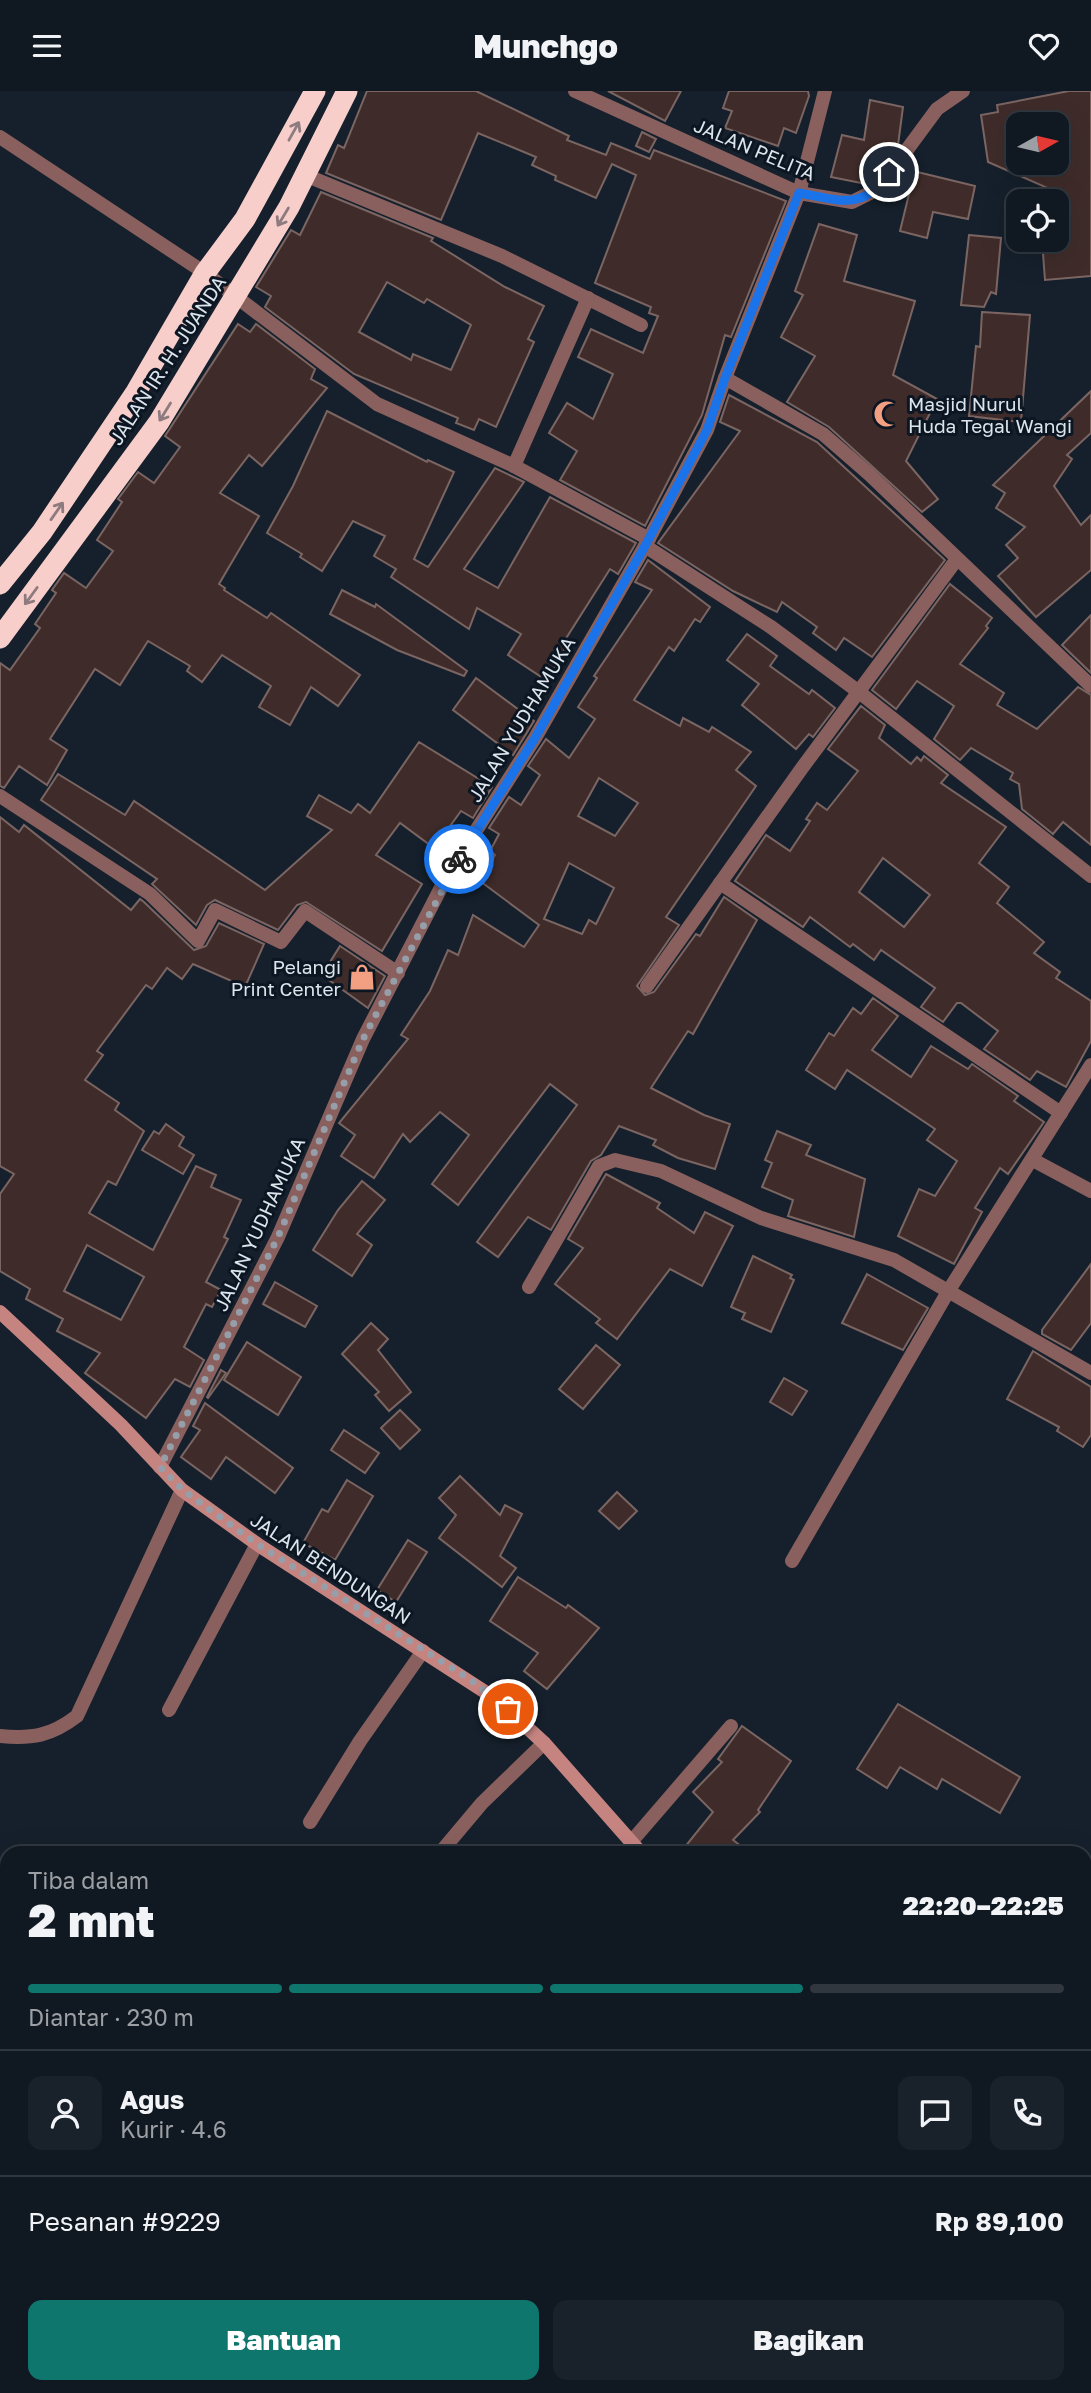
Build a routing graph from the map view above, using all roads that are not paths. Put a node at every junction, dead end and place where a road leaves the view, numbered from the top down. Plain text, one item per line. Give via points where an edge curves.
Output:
1 (315, 91) edge
2 (347, 91) edge
3 (576, 91) edge
4 (825, 91) edge
5 (963, 91) edge
6 (0, 137) edge
7 (305, 175) junction
8 (799, 193) junction
9 (205, 272) junction
10 (234, 298) junction
11 (588, 298) junction
12 (641, 325) dead end
13 (725, 378) junction
14 (514, 466) junction
15 (647, 543) junction
16 (957, 559) junction
17 (0, 584) edge
18 (0, 638) edge
19 (1091, 686) edge
20 (859, 692) junction
21 (0, 796) edge
22 (1091, 876) edge
23 (720, 883) junction
24 (398, 973) junction
25 (647, 986) dead end
26 (1091, 1065) edge
27 (1061, 1113) junction
28 (1033, 1160) junction
29 (1091, 1191) edge
30 (529, 1287) dead end
31 (949, 1290) junction
32 (0, 1312) edge
33 (1091, 1373) edge
34 (160, 1467) junction
35 (183, 1490) junction
36 (257, 1544) junction
37 (792, 1561) dead end
38 (423, 1651) junction
39 (169, 1710) dead end
40 (731, 1726) dead end
41 (0, 1736) edge
42 (544, 1744) junction
43 (310, 1822) dead end
44 (631, 1842) junction
45 (446, 1846) edge
46 (635, 1846) edge

9 -> 1 highway, JALAN IR. H. JUANDA via 245,219
2 - 7 highway, JALAN IR. H. JUANDA
3 - 8 street, JALAN PELITA
4 - 8 street, JALAN YUDHAMUKA
5 - 8 street, JALAN PELITA via 937,109 878,189 867,196 852,202
6 - 9 street
7 -> 10 highway, JALAN IR. H. JUANDA
7 - 11 street via 502,256
8 - 13 street, JALAN YUDHAMUKA
9 - 10 street
17 -> 9 highway, JALAN IR. H. JUANDA via 97,454
10 - 14 street via 377,404
10 -> 18 highway, JALAN IR. H. JUANDA via 159,422
11 - 12 street
11 - 14 street
13 - 15 street, JALAN YUDHAMUKA via 707,430
13 - 16 street via 823,434
14 - 15 street
15 - 20 street
15 - 24 street, JALAN YUDHAMUKA via 535,738 447,877
16 - 19 street
16 - 20 street
20 - 22 street
20 - 23 street
21 - 24 street via 150,894 198,941 215,910 281,942 305,911
23 - 25 street
23 - 27 street
24 - 34 street, JALAN YUDHAMUKA via 363,1039 278,1237
26 - 27 street
27 - 28 street
28 - 29 street
28 - 31 street
30 - 31 street via 599,1166 615,1160 661,1171 761,1218 894,1260
31 - 33 street
31 - 37 street
32 - 34 street, JALAN BENDUNGAN
34 - 35 street, JALAN BENDUNGAN
35 - 36 street, JALAN BENDUNGAN
35 - 41 street via 77,1716 57,1731 33,1739
36 - 38 street, JALAN BENDUNGAN
36 - 39 street
38 - 42 street, JALAN BENDUNGAN via 496,1699
38 - 43 street
40 - 44 street
42 - 44 street, JALAN BENDUNGAN
42 - 45 street via 482,1803
44 - 46 street, JALAN BENDUNGAN

